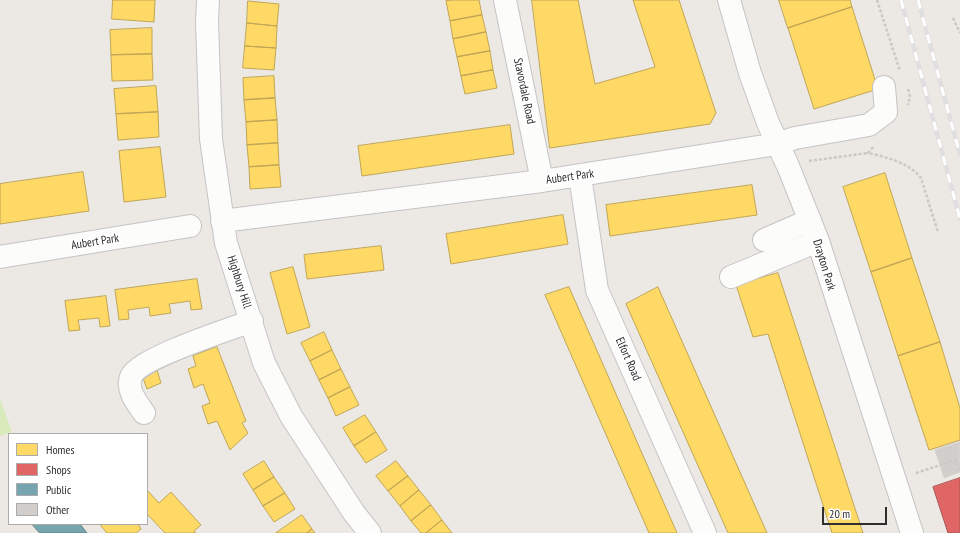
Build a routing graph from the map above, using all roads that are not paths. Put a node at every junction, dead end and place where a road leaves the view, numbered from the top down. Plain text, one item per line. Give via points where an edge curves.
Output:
1 (208, 0) edge
2 (505, 0) edge
3 (729, 0) edge
4 (884, 87) dead end
5 (777, 144) junction
6 (580, 176) junction
7 (542, 181) junction
8 (810, 220) junction
9 (222, 221) junction
10 (190, 226) dead end
11 (764, 240) dead end
12 (818, 241) junction
13 (0, 257) edge
14 (731, 277) dead end
15 (252, 321) junction
16 (144, 413) dead end
17 (370, 533) edge
18 (705, 533) edge
19 (912, 533) edge

1 - 9 street, Highbury Hill via 211,139
2 - 7 street, Stavordale Road
3 - 5 street, Drayton Park via 750,73
4 - 5 street, Aubert Park via 886,112 869,125 795,138
5 - 6 street, Aubert Park
5 - 8 street, Drayton Park
6 - 7 street, Aubert Park
6 - 18 street, Elfort Road via 597,290
7 - 9 street, Aubert Park
8 - 11 street
8 - 12 street, Drayton Park
9 - 15 street, Highbury Hill via 226,243
10 - 13 street, Aubert Park
12 - 14 street
12 - 19 street, Drayton Park
15 - 16 street via 155,358 135,371 131,377 131,393
15 - 17 street, Highbury Hill via 264,362 291,416 354,513

